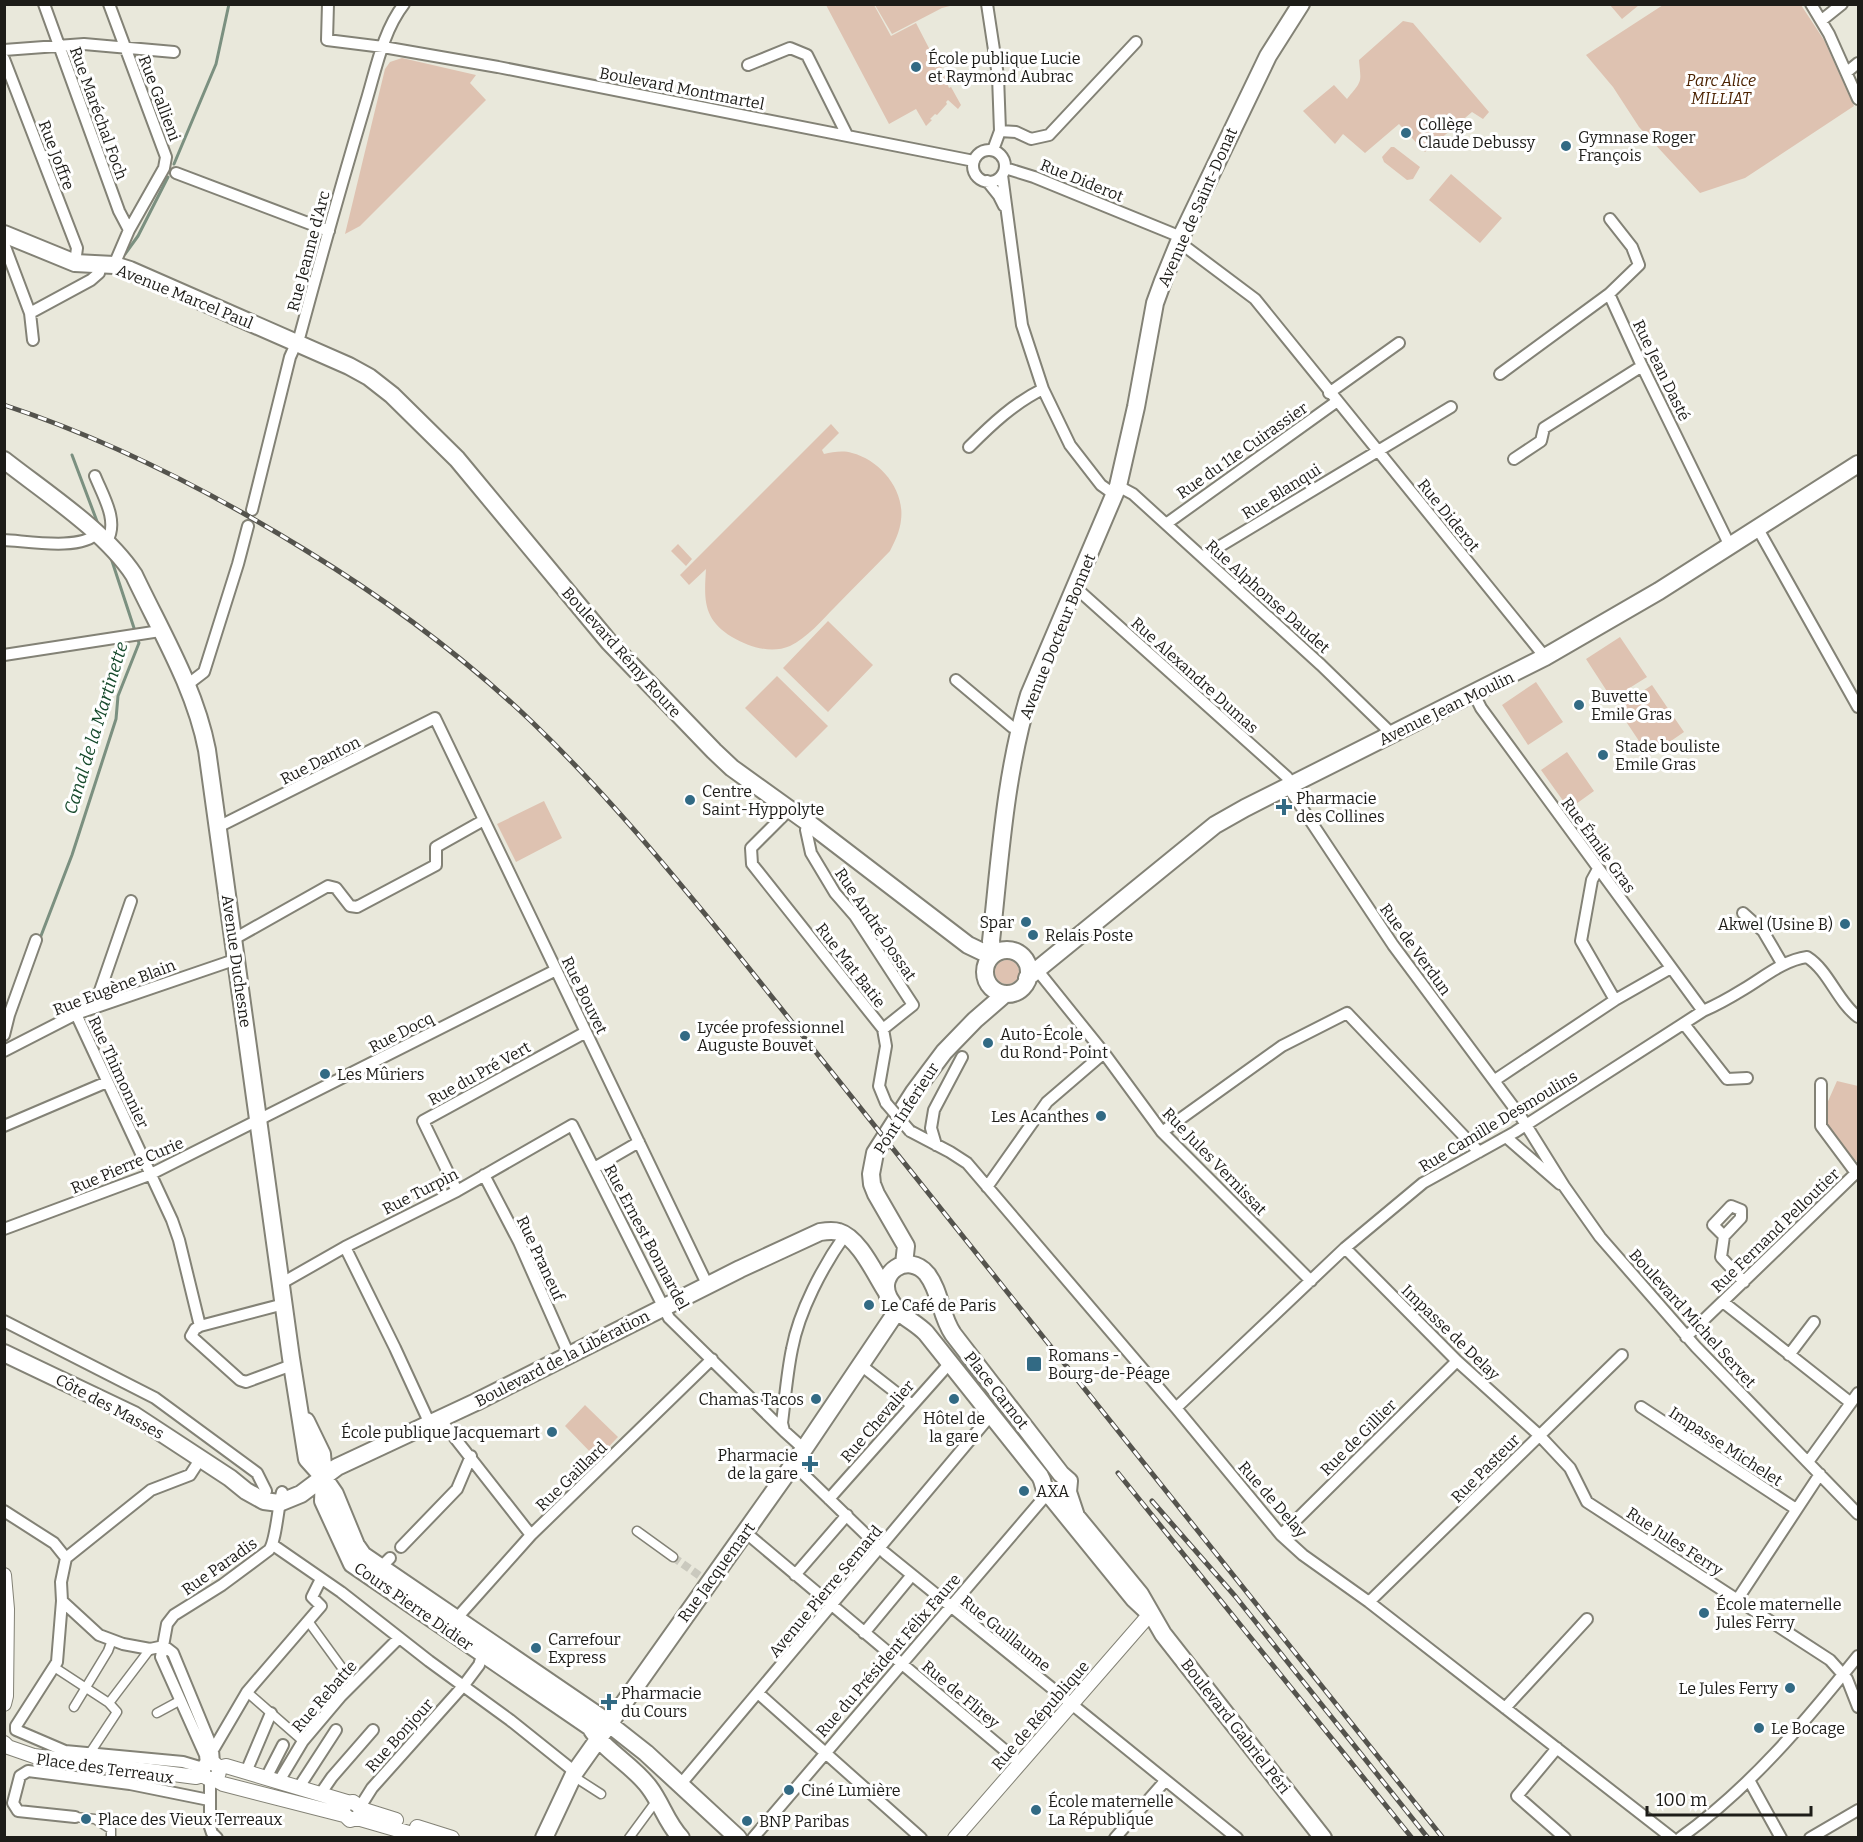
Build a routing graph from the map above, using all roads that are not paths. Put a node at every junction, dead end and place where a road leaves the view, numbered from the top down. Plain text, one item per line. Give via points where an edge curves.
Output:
1 (44, 4) edge
2 (109, 4) edge
3 (328, 4) edge
4 (404, 4) edge
5 (987, 4) edge
6 (1302, 4) edge
7 (1811, 4) edge
8 (1842, 4) edge
9 (1822, 20) junction
10 (1136, 42) dead end
11 (59, 45) junction
12 (124, 46) junction
13 (383, 47) junction
14 (4, 50) edge
15 (174, 52) dead end
16 (4, 59) edge
17 (1858, 63) edge
18 (748, 65) dead end
19 (1847, 72) junction
20 (1858, 99) edge
21 (1000, 131) junction
22 (847, 135) junction
23 (993, 150) junction
24 (974, 161) junction
25 (1003, 171) junction
26 (176, 173) dead end
27 (987, 181) junction
28 (1007, 215) junction
29 (1610, 219) dead end
30 (129, 230) junction
31 (329, 231) junction
32 (4, 234) edge
33 (1180, 240) junction
34 (4, 244) edge
35 (75, 263) junction
36 (107, 265) junction
37 (1610, 294) junction
38 (30, 313) junction
39 (33, 340) dead end
40 (296, 342) junction
41 (1399, 343) dead end
42 (1642, 366) junction
43 (1500, 374) dead end
44 (1043, 389) junction
45 (1333, 397) junction
46 (1451, 407) dead end
47 (969, 447) dead end
48 (1376, 451) junction
49 (1514, 459) dead end
50 (4, 460) edge
51 (1858, 464) edge
52 (95, 476) dead end
53 (1117, 491) junction
54 (252, 510) dead end
55 (1166, 524) junction
56 (248, 526) dead end
57 (1758, 529) junction
58 (102, 537) junction
59 (4, 540) edge
60 (1730, 546) junction
61 (1202, 557) junction
62 (1076, 588) junction
63 (160, 631) junction
64 (4, 655) edge
65 (1545, 657) junction
66 (956, 680) dead end
67 (187, 685) junction
68 (1474, 694) junction
69 (1858, 707) edge
70 (435, 718) joint
71 (1019, 730) junction
72 (1392, 734) junction
73 (1290, 786) junction
74 (790, 809) junction
75 (484, 820) junction
76 (810, 824) junction
77 (218, 827) junction
78 (1599, 869) junction
79 (131, 901) dead end
80 (1743, 913) dead end
81 (993, 924) junction
82 (234, 939) junction
83 (36, 940) dead end
84 (964, 942) junction
85 (237, 958) junction
86 (994, 964) junction
87 (1783, 965) junction
88 (1671, 968) junction
89 (556, 970) junction
90 (1034, 970) junction
91 (1005, 994) junction
92 (1615, 1000) junction
93 (94, 1008) junction
94 (1703, 1011) junction
95 (76, 1014) junction
96 (7, 1015) edge
97 (1858, 1017) edge
98 (975, 1020) junction
99 (1683, 1024) junction
100 (883, 1029) junction
101 (586, 1032) junction
102 (4, 1035) edge
103 (4, 1051) edge
104 (1104, 1053) junction
105 (962, 1057) dead end
106 (1747, 1078) dead end
107 (1495, 1080) junction
108 (107, 1082) junction
109 (1821, 1084) dead end
110 (259, 1121) junction
111 (572, 1125) joint
112 (1526, 1125) junction
113 (4, 1126) edge
114 (1162, 1132) junction
115 (1506, 1137) junction
116 (639, 1142) junction
117 (936, 1144) junction
118 (1479, 1152) junction
119 (594, 1168) junction
120 (1857, 1172) edge
121 (149, 1175) junction
122 (484, 1175) junction
123 (1564, 1186) junction
124 (987, 1187) junction
125 (456, 1191) junction
126 (4, 1229) edge
127 (844, 1234) junction
128 (1724, 1236) dead end
129 (345, 1247) junction
130 (1345, 1248) junction
131 (863, 1254) junction
132 (906, 1266) junction
133 (1311, 1281) junction
134 (1744, 1282) junction
135 (282, 1283) junction
136 (708, 1286) junction
137 (886, 1291) junction
138 (1723, 1302) junction
139 (939, 1303) junction
140 (284, 1304) junction
141 (663, 1308) junction
142 (897, 1311) junction
143 (4, 1321) edge
144 (1814, 1322) dead end
145 (916, 1323) junction
146 (200, 1326) junction
147 (1686, 1337) junction
148 (569, 1355) junction
149 (1622, 1355) dead end
150 (1789, 1355) junction
151 (8, 1356) edge
152 (712, 1359) junction
153 (1456, 1361) junction
154 (950, 1364) junction
155 (292, 1365) junction
156 (862, 1365) junction
157 (1858, 1393) edge
158 (1851, 1403) junction
159 (912, 1406) junction
160 (1641, 1407) dead end
161 (1176, 1408) junction
162 (991, 1415) junction
163 (435, 1421) junction
164 (784, 1431) junction
165 (1539, 1435) junction
166 (804, 1449) junction
167 (471, 1456) junction
168 (201, 1458) junction
169 (1808, 1462) junction
170 (793, 1464) junction
171 (1820, 1474) junction
172 (324, 1478) junction
173 (1057, 1487) junction
174 (276, 1496) junction
175 (829, 1499) junction
176 (1796, 1509) junction
177 (4, 1511) edge
178 (1858, 1514) edge
179 (847, 1515) junction
180 (637, 1531) dead end
181 (745, 1532) junction
182 (531, 1535) junction
183 (1281, 1535) junction
184 (273, 1545) junction
185 (401, 1547) dead end
186 (880, 1549) junction
187 (673, 1557) tunnel mouth
188 (66, 1558) junction
189 (4, 1575) edge
190 (795, 1575) junction
191 (912, 1575) junction
192 (321, 1579) junction
193 (1737, 1600) junction
194 (62, 1601) junction
195 (1369, 1602) junction
196 (832, 1605) junction
197 (950, 1606) junction
198 (1150, 1614) junction
199 (1587, 1618) dead end
200 (456, 1619) junction
201 (308, 1621) junction
202 (864, 1633) junction
203 (399, 1638) junction
204 (112, 1640) junction
205 (164, 1646) junction
206 (150, 1650) junction
207 (483, 1653) junction
208 (1858, 1656) edge
209 (902, 1664) junction
210 (54, 1667) junction
211 (1844, 1675) junction
212 (353, 1683) junction
213 (464, 1685) junction
214 (86, 1688) junction
215 (247, 1692) junction
216 (758, 1693) junction
217 (181, 1700) junction
218 (109, 1702) junction
219 (4, 1704) edge
220 (1071, 1705) junction
221 (74, 1707) dead end
222 (1858, 1707) edge
223 (1505, 1708) junction
224 (157, 1713) dead end
225 (271, 1713) junction
226 (609, 1724) junction
227 (336, 1730) dead end
228 (373, 1730) dead end
229 (597, 1739) junction
230 (303, 1741) junction
231 (283, 1745) dead end
232 (6, 1747) edge
233 (1557, 1748) junction
234 (824, 1752) junction
235 (90, 1753) junction
236 (1020, 1763) junction
237 (210, 1767) junction
238 (246, 1772) junction
239 (574, 1774) junction
240 (273, 1780) junction
241 (1749, 1780) junction
242 (1165, 1781) junction
243 (681, 1785) junction
244 (299, 1787) junction
245 (321, 1793) junction
246 (602, 1794) dead end
247 (209, 1800) junction
248 (657, 1800) junction
249 (354, 1810) junction
250 (1858, 1810) edge
251 (75, 1817) joint
252 (1122, 1835) edge
253 (111, 1838) edge
254 (217, 1838) edge
255 (426, 1838) edge
256 (452, 1838) edge
257 (544, 1838) edge
258 (629, 1838) edge
259 (681, 1838) edge
260 (738, 1838) edge
261 (753, 1838) edge
262 (921, 1838) edge
263 (955, 1838) edge
264 (1237, 1838) edge
265 (1323, 1838) edge
266 (1565, 1838) edge
267 (1672, 1838) edge
268 (1680, 1838) edge
269 (1781, 1838) edge
270 (1810, 1838) edge

1 - 11 street, Rue Maréchal Foch
2 - 12 street, Rue Gallieni
3 - 13 street, Boulevard Montmartel via 327,40
4 - 13 street, Rue Jeanne d'Arc via 394,17
5 - 21 street via 998,75
6 - 33 main road, Avenue de Saint-Donat via 1268,56
7 - 9 street
8 - 9 street
9 - 19 street
10 - 21 street via 1049,135 1031,139 1016,132
11 - 12 street
11 - 14 street
11 - 30 street, Rue Maréchal Foch
12 - 15 street
12 - 30 street, Rue Gallieni via 166,157 164,168
13 - 22 street, Boulevard Montmartel
13 - 31 street, Rue Jeanne d'Arc
16 - 35 street, Rue Joffre via 77,249
17 - 19 street
18 - 22 street via 790,48 807,55
19 - 20 street
21 - 23 street
22 - 24 street, Boulevard Montmartel
23 - 24 street via 981,152
23 - 25 street via 1001,155
24 - 27 street via 978,176
25 - 27 street via 996,180
25 - 28 street, Rue Alphonse Daudet
25 - 33 street, Rue Diderot via 1034,177
26 - 31 street
27 - 28 street
28 - 44 street, Rue Alphonse Daudet via 1022,325
29 - 37 street via 1632,247 1639,265
30 - 36 street, Rue Gallieni
31 - 40 street, Rue Jeanne d'Arc
32 - 35 main road, Avenue Marcel Paul
33 - 45 street, Rue Diderot via 1255,299
33 - 53 main road, Avenue de Saint-Donat via 1155,303
34 - 38 street
35 - 36 main road, Avenue Marcel Paul
36 - 38 street via 91,280
36 - 40 main road, Avenue Marcel Paul via 130,270
37 - 42 street, Rue Jean Dasté
37 - 43 street
38 - 39 street
40 - 54 street, Rue Jeanne d'Arc
40 - 74 main road, Boulevard Rémy Roure via 369,377 417,418 457,459 609,642 690,727 732,768
41 - 45 street
42 - 49 street via 1544,428 1541,441
42 - 60 street, Rue Jean Dasté
44 - 47 street via 1028,396
44 - 53 street, Rue Alphonse Daudet via 1070,445 1101,485
45 - 48 street, Rue Diderot
45 - 55 street, Rue du 11e Cuirassier
46 - 48 street, Rue Blanqui
48 - 61 street, Rue Blanqui
48 - 65 street, Rue Diderot
50 - 58 main road, Avenue Duchesne
51 - 57 main road, Avenue Jean Moulin
52 - 58 street via 113,523 111,534
53 - 55 street, Rue Alphonse Daudet via 1133,494
53 - 62 main road, Avenue Docteur Bonnet
55 - 61 street, Rue Alphonse Daudet
56 - 67 street via 204,672
57 - 60 main road, Avenue Jean Moulin
57 - 69 street
58 - 59 street via 70,543
58 - 63 main road, Avenue Duchesne via 134,575
60 - 65 main road, Avenue Jean Moulin
61 - 72 street, Rue Alphonse Daudet
62 - 71 main road, Avenue Docteur Bonnet via 1029,695
62 - 73 street, Rue Alexandre Dumas via 1278,770
63 - 64 street
63 - 67 main road, Avenue Duchesne
65 - 68 main road, Avenue Jean Moulin
66 - 71 street
67 - 77 main road, Avenue Duchesne via 204,733
68 - 72 main road, Avenue Jean Moulin
68 - 78 street, Rue Émile Gras
70 - 75 street, Rue Bouvet
70 - 77 street, Rue Danton
71 - 81 main road, Avenue Docteur Bonnet
72 - 73 main road, Avenue Jean Moulin
73 - 90 main road, Avenue Jean Moulin via 1228,817 1197,838
73 - 107 street, Rue de Verdun via 1399,953
74 - 76 main road, Boulevard Rémy Roure
74 - 100 street, Rue Mat Batie via 751,848 752,864
75 - 82 street via 436,847 436,865 357,908 350,906 336,888 328,886
75 - 89 street, Rue Bouvet
76 - 84 main road, Boulevard Rémy Roure
76 - 100 street, Rue André Dossat via 806,830 811,853 913,1005
77 - 82 main road, Avenue Duchesne
78 - 88 street, Rue Émile Gras
78 - 92 street via 1592,880 1581,941
79 - 93 street
80 - 87 street via 1763,931
81 - 84 main road
81 - 86 main road via 997,937
82 - 85 main road, Avenue Duchesne
83 - 96 street
84 - 86 main road, Boulevard Rémy Roure
85 - 93 street, Rue Eugène Blain
85 - 110 main road, Avenue Duchesne
86 - 90 main road via 1020,954
86 - 91 main road via 999,992
86 - 98 main road, Pont Inferieur
87 - 94 street, Rue Camille Desmoulins
87 - 97 street, Rue Camille Desmoulins via 1807,957 1816,963
88 - 92 street
88 - 94 street, Rue Émile Gras
89 - 101 street, Rue Bouvet
89 - 110 street, Rue Docq
90 - 91 main road, Avenue Jean Moulin via 1019,990
90 - 104 street, Rue Jules Vernissat
91 - 98 main road, Pont Inferieur
92 - 107 street
93 - 95 street, Rue Eugène Blain
94 - 99 street, Rue Camille Desmoulins
95 - 103 street, Rue Eugène Blain
95 - 108 street, Rue Thimonnier
96 - 102 street
98 - 132 main road, Pont Inferieur via 938,1060 874,1153 871,1174 876,1194 919,1251
99 - 106 street via 1727,1079
99 - 112 street, Rue Camille Desmoulins
100 - 117 street, Rue Mat Batie, bridge via 886,1046 879,1086 886,1103 910,1131
101 - 116 street, Rue Bouvet
101 - 125 street, Rue du Pré Vert via 423,1121
104 - 114 street, Rue Jules Vernissat
104 - 124 street via 1047,1102
105 - 117 street via 934,1110 931,1128
107 - 112 street, Rue de Verdun
108 - 113 street
108 - 121 street, Rue Thimonnier
109 - 120 street via 1821,1126
110 - 121 street, Rue Pierre Curie
110 - 135 main road, Avenue Duchesne
111 - 119 street, Rue Ernest Bonnardel
111 - 122 street, Rue Turpin
112 - 115 street, Rue Camille Desmoulins
112 - 123 street, Boulevard Michel Servet
114 - 118 street via 1282,1046 1347,1013
114 - 133 street, Rue Jules Vernissat
115 - 118 street, Rue Camille Desmoulins
115 - 123 street
116 - 119 street
116 - 136 street, Rue Bouvet
117 - 124 street, Rue de Delay via 967,1163
118 - 130 street, Rue Camille Desmoulins via 1423,1183
119 - 141 street, Rue Ernest Bonnardel
120 - 134 street, Rue Fernand Pelloutier
121 - 126 street, Rue Pierre Curie
121 - 146 street, Rue Thimonnier via 179,1240
122 - 125 street, Rue Turpin
122 - 148 street, Rue Praneuf via 519,1242
123 - 147 street, Boulevard Michel Servet via 1600,1237
124 - 161 street, Rue de Delay
125 - 129 street, Rue Turpin
127 - 131 main road
127 - 136 main road, Boulevard de la Libération via 832,1230 801,1239
127 - 164 street via 818,1279 797,1329
128 - 134 street via 1721,1257
129 - 135 street, Rue Turpin
129 - 163 street
130 - 133 street, Rue Camille Desmoulins
130 - 153 street, Impasse de Delay
131 - 132 main road
131 - 137 main road, Place Carnot
132 - 137 main road via 888,1275
132 - 139 main road, Place Carnot via 935,1286
133 - 161 street, Rue Camille Desmoulins
134 - 138 street, Rue Fernand Pelloutier
135 - 140 main road, Avenue Duchesne
136 - 141 main road, Boulevard de la Libération
137 - 142 main road, Place Carnot
138 - 147 street, Rue Fernand Pelloutier
138 - 150 street
139 - 145 main road via 931,1318
139 - 173 main road, Place Carnot via 952,1334
140 - 146 street
140 - 155 main road, Avenue Duchesne
141 - 148 main road, Boulevard de la Libération
141 - 152 street, Rue Ernest Bonnardel
142 - 145 main road, Place Carnot
142 - 156 main road, Rue Jacquemart
143 - 174 street via 155,1398 257,1473
144 - 150 street
145 - 154 main road, Place Carnot
146 - 155 street, Rue Thimonnier via 191,1336 240,1380 246,1382
147 - 169 street, Boulevard Michel Servet
148 - 163 main road, Boulevard de la Libération
149 - 165 street, Rue Pasteur
150 - 158 street
151 - 168 main road, Côte des Masses via 134,1415
152 - 164 street, Rue Ernest Bonnardel
152 - 182 street, Rue Gaillard
153 - 165 street, Impasse de Delay
153 - 183 street, Rue de Gillier
154 - 159 street, Rue Chevalier
154 - 162 main road, Place Carnot
155 - 172 main road, Avenue Duchesne via 297,1404 321,1450
156 - 159 street
156 - 166 main road, Rue Jacquemart
157 - 158 street
158 - 169 street
159 - 175 street, Rue Chevalier
160 - 176 street, Impasse Michelet
161 - 183 street, Rue de Delay
162 - 173 main road, Place Carnot
162 - 186 street, Avenue Pierre Semard
163 - 167 street
163 - 172 main road, Boulevard de la Libération via 337,1467
164 - 166 street, Rue Ernest Bonnardel
165 - 193 street, Rue Jules Ferry via 1570,1468 1587,1502
165 - 195 street, Rue Pasteur
166 - 170 main road, Rue Jacquemart
167 - 182 street
167 - 185 street via 457,1489
168 - 174 main road, Côte des Masses via 230,1478
168 - 188 street via 190,1474 151,1490
169 - 171 street, Boulevard Michel Servet
170 - 175 street, Rue Guillaume
170 - 181 main road, Rue Jacquemart
171 - 176 street
171 - 178 street, Boulevard Michel Servet
172 - 174 main road
172 - 200 main road, Cours Pierre Didier via 363,1555 386,1563
172 - 207 main road, Cours Pierre Didier via 323,1501 352,1564
173 - 197 street, Rue du Président Félix Faure
173 - 198 main road, Boulevard Gabriel Péri via 1140,1594
174 - 184 street, Rue Paradis
175 - 179 street, Rue Guillaume
176 - 193 street
177 - 188 street via 54,1543
179 - 186 street, Rue Guillaume
179 - 190 street
180 - 187 street
181 - 190 street, Rue de Flirey
181 - 226 main road, Rue Jacquemart via 705,1580
182 - 200 street, Rue Gaillard
183 - 195 street, Rue de Delay
184 - 192 street
184 - 205 street, Rue Paradis via 174,1616 167,1624
186 - 191 street, Rue Guillaume
186 - 196 street, Avenue Pierre Semard
188 - 194 street
189 - 219 street
190 - 196 street, Rue de Flirey
191 - 197 street, Rue Guillaume
191 - 202 street
192 - 201 street via 312,1597 321,1606
192 - 203 street
193 - 211 street, Rue Jules Ferry via 1830,1660
194 - 204 street via 99,1635
194 - 210 street
195 - 223 street, Rue de Delay
196 - 202 street, Rue de Flirey
196 - 216 street, Avenue Pierre Semard
197 - 209 street, Rue du Président Félix Faure
197 - 220 street, Rue Guillaume
198 - 220 street, Rue de République
198 - 265 main road, Boulevard Gabriel Péri
199 - 223 street
200 - 226 main road, Cours Pierre Didier
201 - 212 street
201 - 215 street
202 - 209 street, Rue de Flirey
203 - 212 street, Rue Rebatte
203 - 213 street
204 - 206 street
204 - 214 street
205 - 206 street
205 - 217 street via 161,1657
205 - 237 street via 172,1653
206 - 218 street
207 - 213 street, Rue Bonjour
207 - 229 main road, Cours Pierre Didier via 590,1727
208 - 211 street
209 - 234 street, Rue du Président Félix Faure
209 - 236 street, Rue de Flirey
210 - 214 street
210 - 235 street via 16,1730 65,1751
211 - 222 street
211 - 241 street
212 - 230 street, Rue Rebatte
213 - 239 street
213 - 249 street, Rue Bonjour
214 - 218 street
214 - 221 street
215 - 225 street
215 - 237 street
216 - 234 street
216 - 243 street, Avenue Pierre Semard
217 - 224 street
217 - 237 street
218 - 235 street via 117,1712
220 - 236 street, Rue de République
220 - 242 street, Rue Guillaume
223 - 233 street, Rue de Delay
225 - 230 street
225 - 238 street
226 - 229 main road, Rue Jacquemart
226 - 243 main road, Cours Pierre Didier
227 - 244 street
228 - 245 street
229 - 239 main road, Rue Jacquemart
229 - 248 main road, Cours Pierre Didier via 642,1779
230 - 240 street, Rue Rebatte
231 - 240 street
232 - 237 street via 34,1756 196,1777
233 - 266 street via 1517,1796
233 - 267 street, Rue de Delay
234 - 261 street, Rue du Président Félix Faure
234 - 262 street
235 - 237 street
236 - 263 street, Rue de République
237 - 238 street via 226,1766
237 - 247 street
237 - 249 street via 223,1784
238 - 240 street
239 - 246 street
239 - 257 main road, Rue Jacquemart
240 - 244 street
241 - 268 street
241 - 269 street
242 - 252 street
242 - 264 street, Rue Guillaume
243 - 260 main road, Cours Pierre Didier
244 - 245 street
245 - 249 street
247 - 251 street, Place des Terreaux via 130,1784 28,1771 20,1776 13,1803 18,1811
247 - 254 street via 210,1827
248 - 258 street
248 - 259 main road, Cours Pierre Didier
249 - 255 street
249 - 256 street
250 - 270 street
251 - 253 street via 95,1820 111,1829

